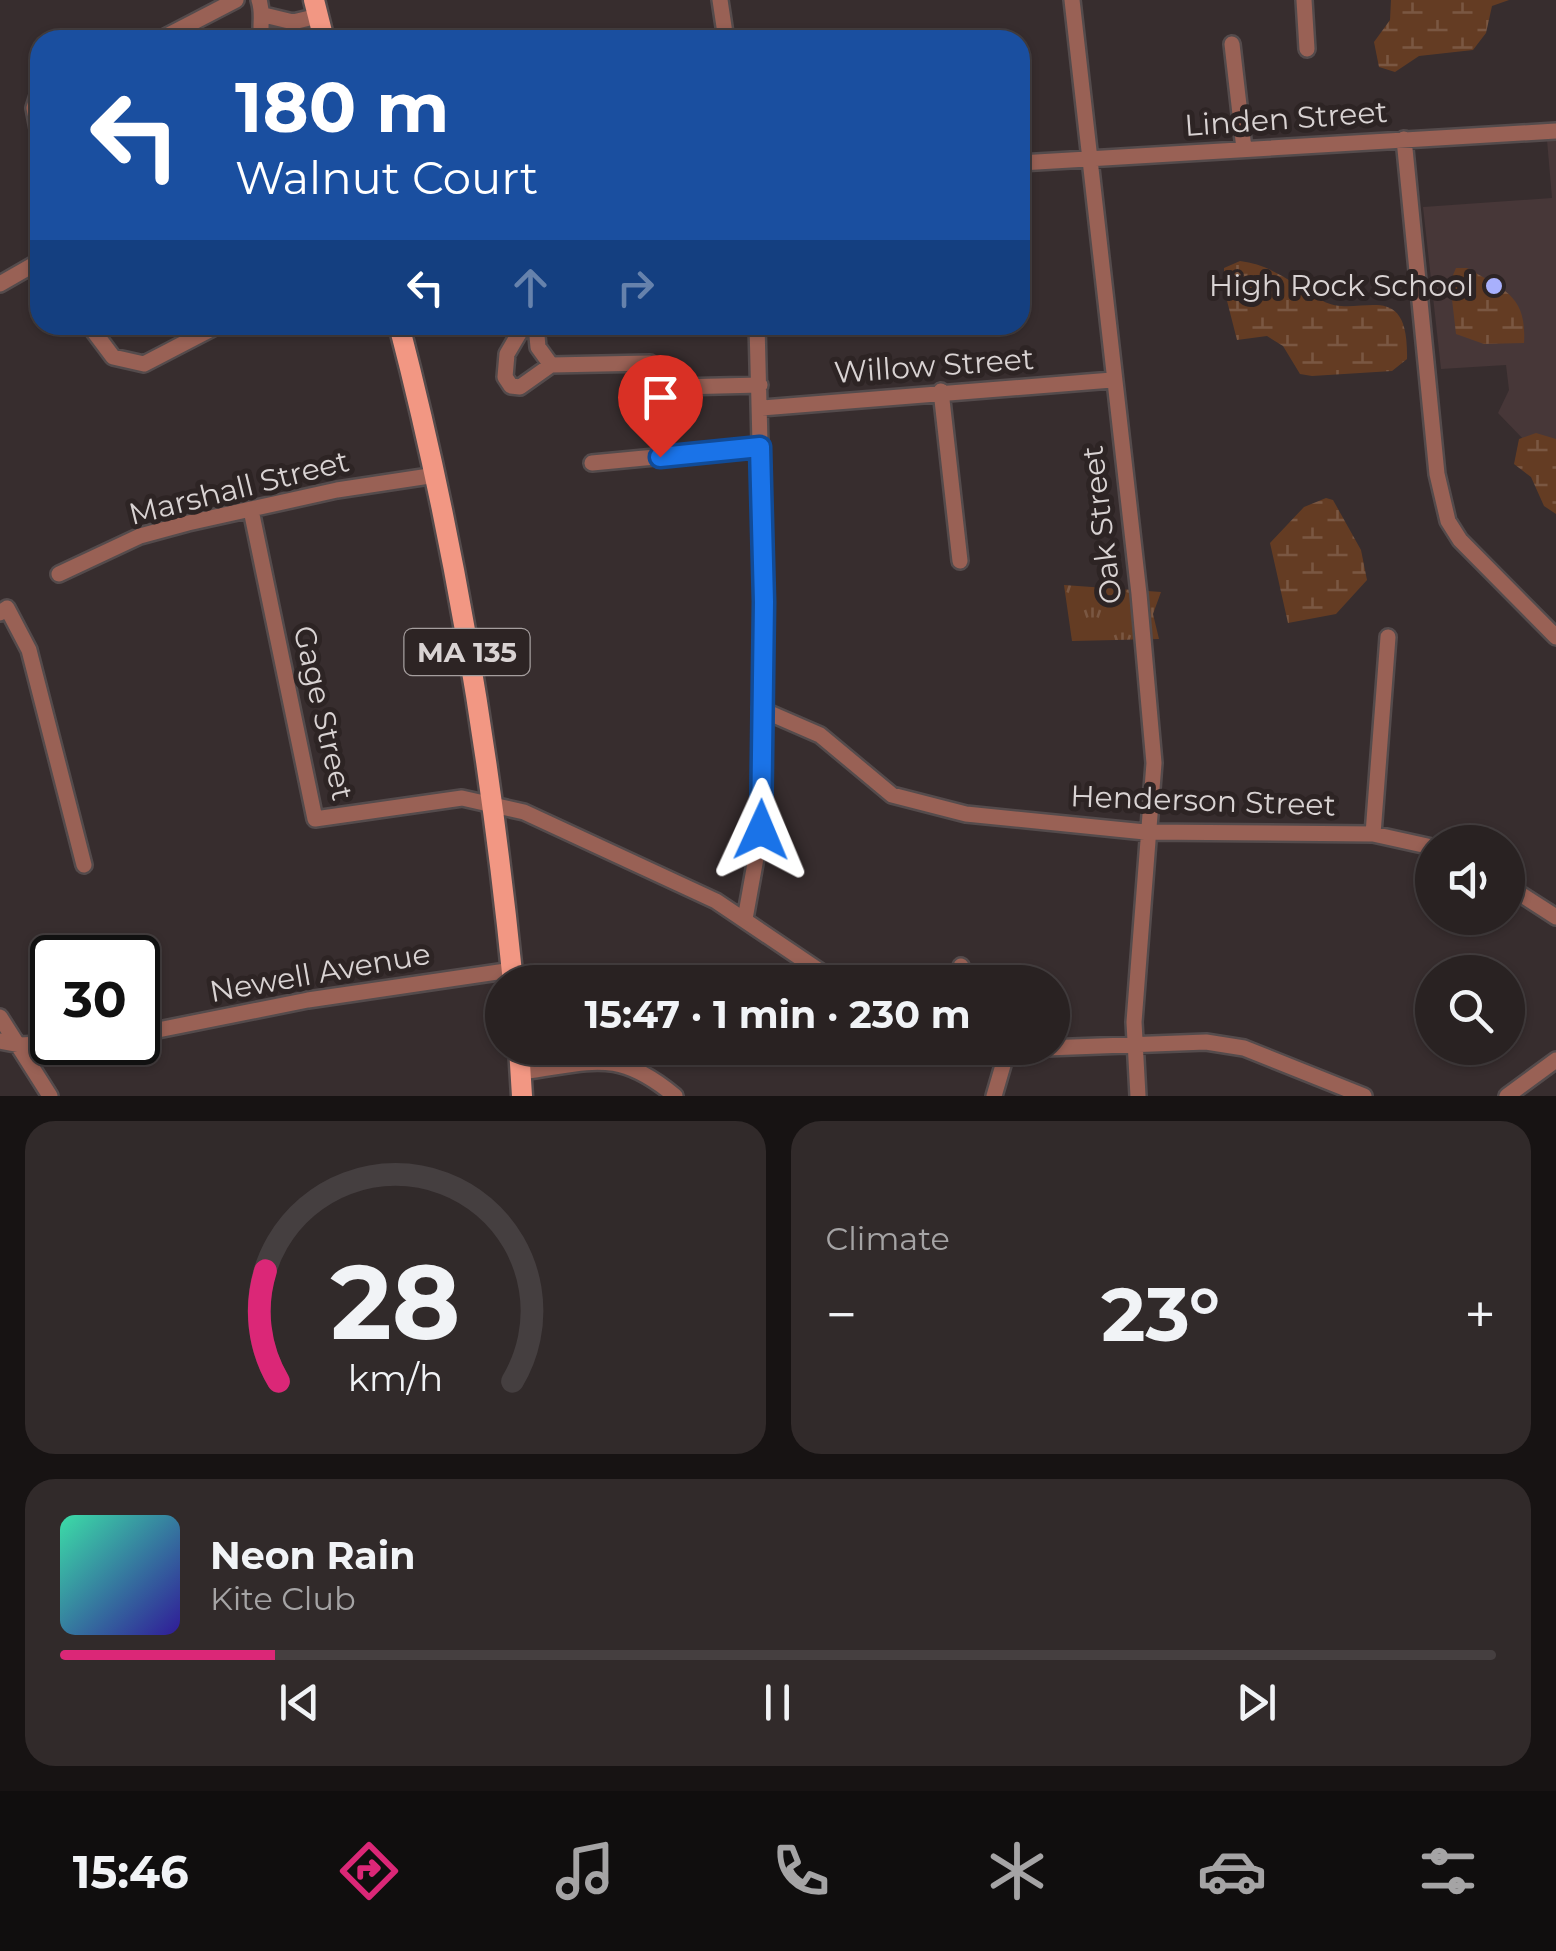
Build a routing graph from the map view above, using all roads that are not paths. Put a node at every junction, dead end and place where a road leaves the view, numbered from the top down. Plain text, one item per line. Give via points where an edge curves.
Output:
1 (236, 0) edge
2 (720, 0) edge
3 (1072, 0) edge
4 (1304, 0) edge
5 (261, 8) edge
6 (316, 8) edge
7 (284, 22) junction
8 (178, 30) edge
9 (287, 30) edge
10 (724, 30) edge
11 (1232, 44) dead end
12 (1307, 49) dead end
13 (1556, 131) edge
14 (1404, 138) junction
15 (1244, 149) junction
16 (1088, 159) junction
17 (1030, 162) edge
18 (30, 267) edge
19 (0, 284) edge
20 (96, 335) edge
21 (200, 335) edge
22 (402, 335) edge
23 (518, 335) edge
24 (537, 335) edge
25 (758, 335) edge
26 (551, 365) junction
27 (1112, 380) junction
28 (760, 385) junction
29 (941, 391) junction
30 (761, 408) junction
31 (760, 447) junction
32 (592, 463) dead end
33 (436, 474) junction
34 (251, 510) junction
35 (960, 561) dead end
36 (59, 574) dead end
37 (0, 613) edge
38 (1388, 637) dead end
39 (1556, 637) edge
40 (760, 709) junction
41 (490, 804) junction
42 (1146, 832) junction
43 (1374, 834) junction
44 (1415, 843) edge
45 (84, 865) dead end
46 (1525, 897) edge
47 (1556, 917) edge
48 (745, 920) junction
49 (511, 965) edge
50 (811, 965) edge
51 (485, 979) edge
52 (0, 1017) edge
53 (160, 1030) edge
54 (0, 1041) edge
55 (30, 1044) edge
56 (1134, 1044) junction
57 (20, 1045) junction
58 (1070, 1047) edge
59 (1556, 1060) edge
60 (520, 1065) edge
61 (1003, 1065) edge
62 (521, 1072) junction
63 (50, 1096) edge
64 (522, 1096) edge
65 (675, 1096) edge
66 (994, 1096) edge
67 (1138, 1096) edge
68 (1364, 1096) edge
69 (1507, 1096) edge

1 - 8 street
2 - 10 street
3 - 16 street, Oak Street
4 - 12 street
5 - 7 street
6 - 7 street
7 - 9 street
11 - 15 street
13 - 14 street, Linden Street
14 - 15 street, Linden Street
14 - 39 street via 1437,474 1448,521
15 - 16 street, Linden Street
16 - 17 street, Linden Street
16 - 27 street, Oak Street
18 - 19 street
20 - 21 street via 113,357 144,364
22 - 33 main road, MA 135
23 - 26 street via 507,354 511,386
24 - 26 street
25 - 28 street
26 - 28 street via 650,363 679,387
27 - 29 street, Willow Street
27 - 42 street, Oak Street via 1154,763
28 - 30 street
29 - 30 street, Willow Street
29 - 35 street
30 - 31 street
31 - 32 street
31 - 40 street
33 - 34 street, Marshall Street
33 - 41 main road, MA 135
34 - 36 street, Marshall Street via 140,536
34 - 41 street, Gage Street via 315,819 462,798
37 - 45 street via 7,608 29,650
38 - 43 street
40 - 42 street, Henderson Street via 820,735 892,794 966,814
40 - 48 street via 761,830
41 - 48 street via 524,812 655,869
41 - 49 main road, MA 135
42 - 43 street, Henderson Street
42 - 56 street, Oak Street
43 - 44 street, Henderson Street
46 - 47 street
48 - 50 street
51 - 53 street, Newell Avenue via 308,1000
52 - 57 street
54 - 57 street
55 - 57 street
56 - 58 street
56 - 67 street, Oak Street
56 - 68 street via 1244,1048
57 - 63 street
59 - 69 street
60 - 62 main road
61 - 66 street
62 - 64 main road
62 - 65 street via 611,1061 642,1068

